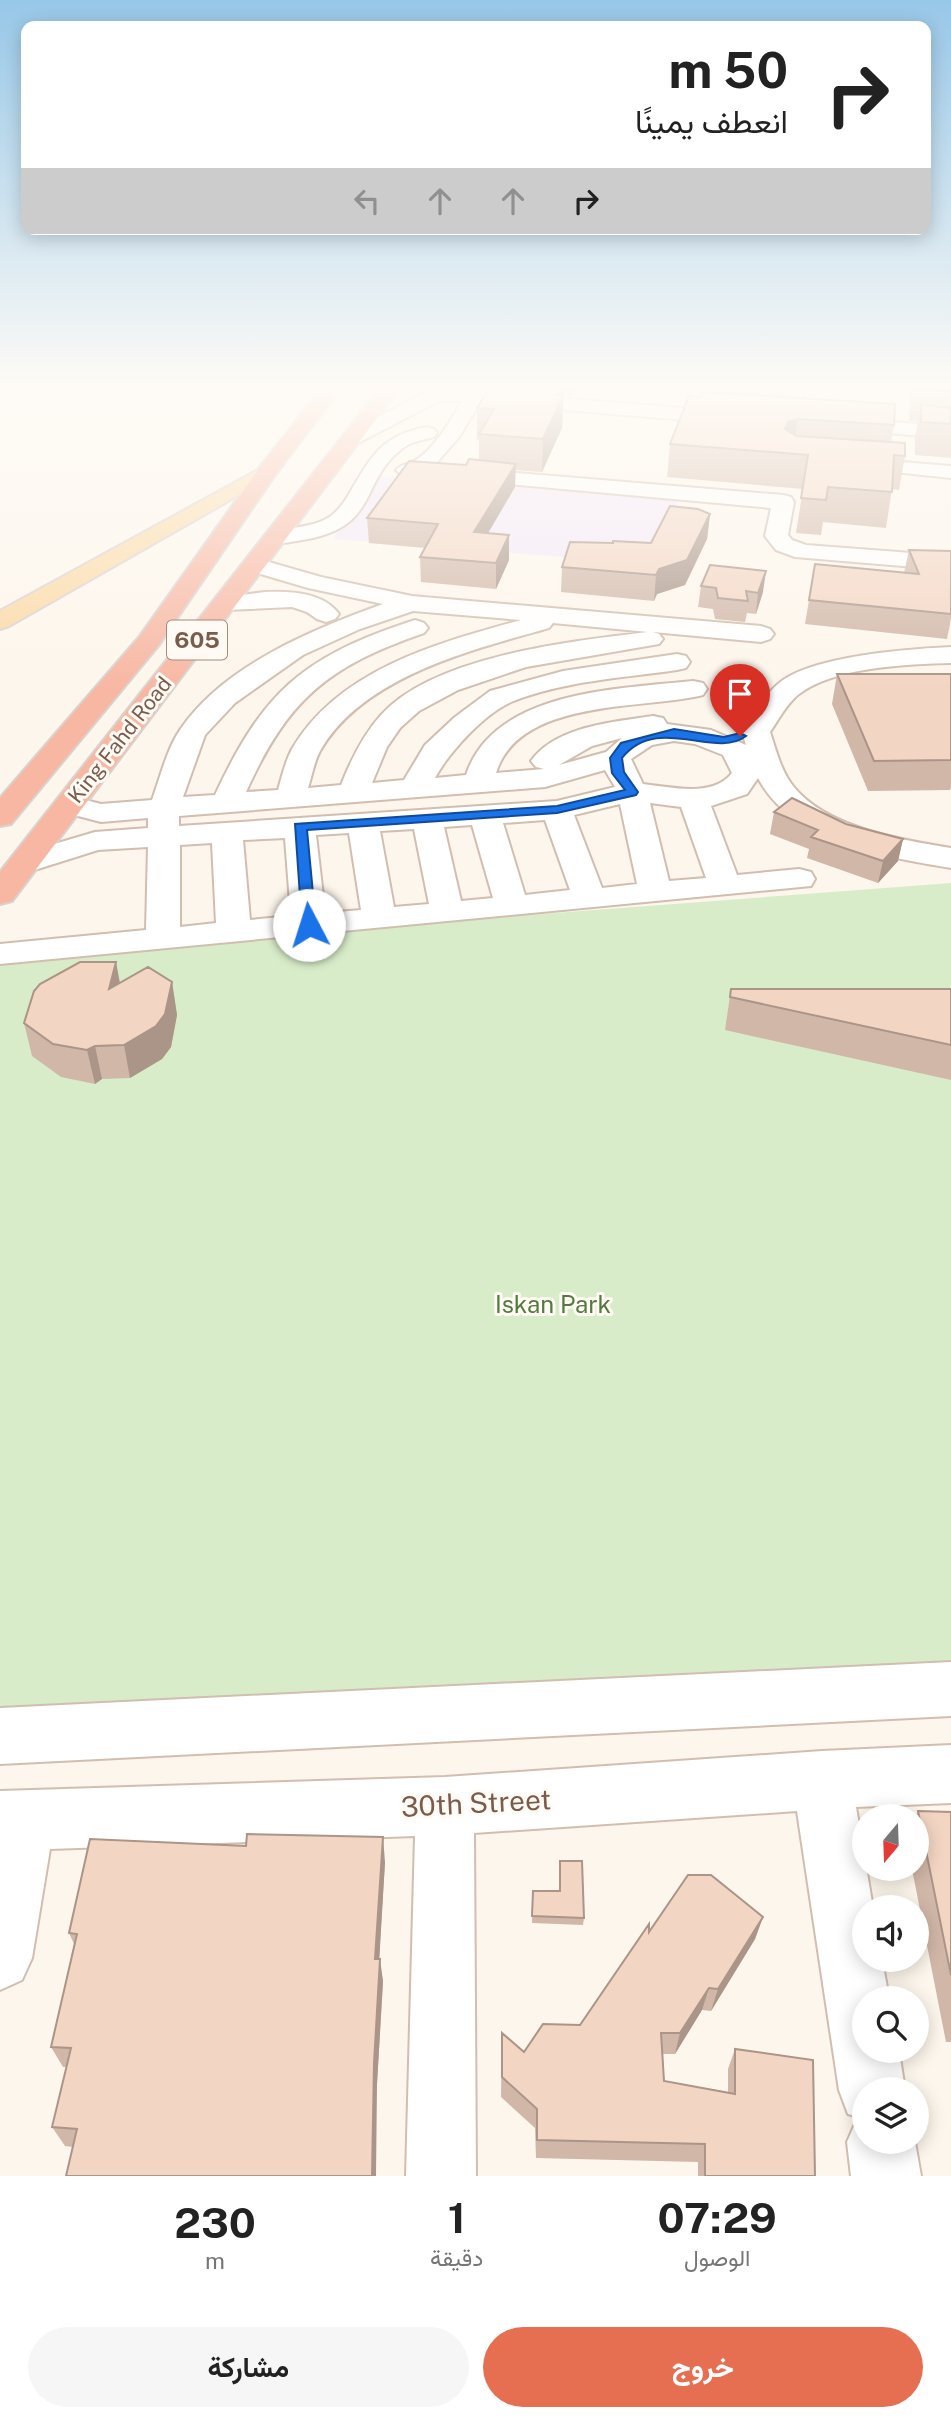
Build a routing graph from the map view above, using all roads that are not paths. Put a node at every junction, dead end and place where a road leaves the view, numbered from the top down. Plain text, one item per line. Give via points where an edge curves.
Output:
1 (239, 487) edge
2 (256, 487) edge
3 (316, 487) edge
4 (362, 487) edge
5 (691, 487) edge
6 (278, 537) junction
7 (951, 563) edge
8 (255, 565) junction
9 (332, 586) junction
10 (303, 601) junction
11 (226, 603) junction
12 (412, 603) junction
13 (474, 608) junction
14 (564, 616) junction
15 (0, 621) edge
16 (338, 629) junction
17 (659, 631) junction
18 (761, 634) dead end
19 (198, 639) junction
20 (149, 641) junction
21 (951, 655) edge
22 (677, 662) junction
23 (164, 682) junction
24 (113, 683) junction
25 (693, 689) junction
26 (711, 730) junction
27 (756, 732) junction
28 (616, 758) junction
29 (545, 778) junction
30 (478, 783) junction
31 (414, 788) junction
32 (632, 792) junction
33 (693, 799) junction
34 (69, 805) junction
35 (358, 808) junction
36 (557, 810) junction
37 (295, 812) junction
38 (485, 815) junction
39 (809, 815) junction
40 (0, 817) edge
41 (226, 817) junction
42 (427, 818) junction
43 (164, 822) junction
44 (951, 858) edge
45 (25, 863) junction
46 (799, 879) dead end
47 (725, 886) junction
48 (655, 893) junction
49 (0, 894) edge
50 (590, 899) junction
51 (512, 906) junction
52 (447, 912) junction
53 (379, 919) junction
54 (309, 925) junction
55 (234, 932) junction
56 (163, 939) junction
57 (0, 954) edge
58 (951, 1689) edge
59 (0, 1736) edge
60 (951, 1774) edge
61 (822, 1780) junction
62 (445, 1806) junction
63 (13, 1820) edge
64 (0, 1958) edge
65 (855, 1986) edge
66 (883, 2154) edge
67 (441, 2176) edge
68 (886, 2176) edge

1 - 15 main road
2 - 20 highway, King Fahd Road / 605
3 - 6 highway, King Fahd Road / 605
4 - 6 street via 334,525
5 - 7 street via 785,492 776,536 784,545 803,552
6 - 8 highway, King Fahd Road / 605
8 - 9 street
8 - 11 highway, King Fahd Road / 605
9 - 10 street
9 - 12 street
10 - 11 street
10 - 16 street via 315,603
11 - 19 highway, King Fahd Road / 605
12 - 13 street
12 - 16 street
13 - 14 street
13 - 41 street via 378,641 317,672 249,751
14 - 17 street
14 - 37 street via 444,649 397,671 344,705 307,749
16 - 43 street via 294,649 225,697 192,733
17 - 18 street
17 - 22 street
17 - 35 street via 483,668 424,695 391,720 367,756
19 - 20 highway via 174,655 162,656 150,654
19 - 23 highway, King Fahd Road / 605
20 - 24 highway, King Fahd Road / 605
21 - 27 street via 832,670 789,687
22 - 25 street
22 - 31 street via 563,680 500,697 435,751
23 - 24 highway via 168,669 156,664 142,666 128,679
23 - 34 highway, King Fahd Road / 605
24 - 40 highway, King Fahd Road / 605
25 - 26 street
25 - 30 street via 542,713 508,732 488,754
26 - 27 street
26 - 28 street via 652,735 625,746
26 - 29 street via 604,733 570,744 547,760
26 - 33 street via 734,749 747,773 736,788
27 - 39 street via 785,796
28 - 29 street
28 - 32 street via 618,773
29 - 30 street
30 - 31 street
31 - 35 street
32 - 33 street
32 - 36 street
32 - 48 street
33 - 39 street via 774,794
33 - 47 street
34 - 43 street
34 - 45 highway, King Fahd Road / 605
35 - 37 street
35 - 42 street
35 - 53 street
36 - 38 street
36 - 50 street
37 - 41 street
37 - 54 street
38 - 42 street
38 - 51 street
39 - 44 street via 902,849
41 - 43 street
41 - 55 street
42 - 52 street
43 - 45 street
43 - 56 street
45 - 49 highway, King Fahd Road / 605
46 - 47 street
47 - 48 street
48 - 50 street
50 - 51 street
51 - 52 street
52 - 53 street
53 - 54 street
54 - 55 street
55 - 56 street
56 - 57 street
58 - 59 street
60 - 61 street, 30th Street
61 - 62 street, 30th Street
61 - 65 street
62 - 63 street, 30th Street
62 - 67 street
63 - 64 street
66 - 68 street

